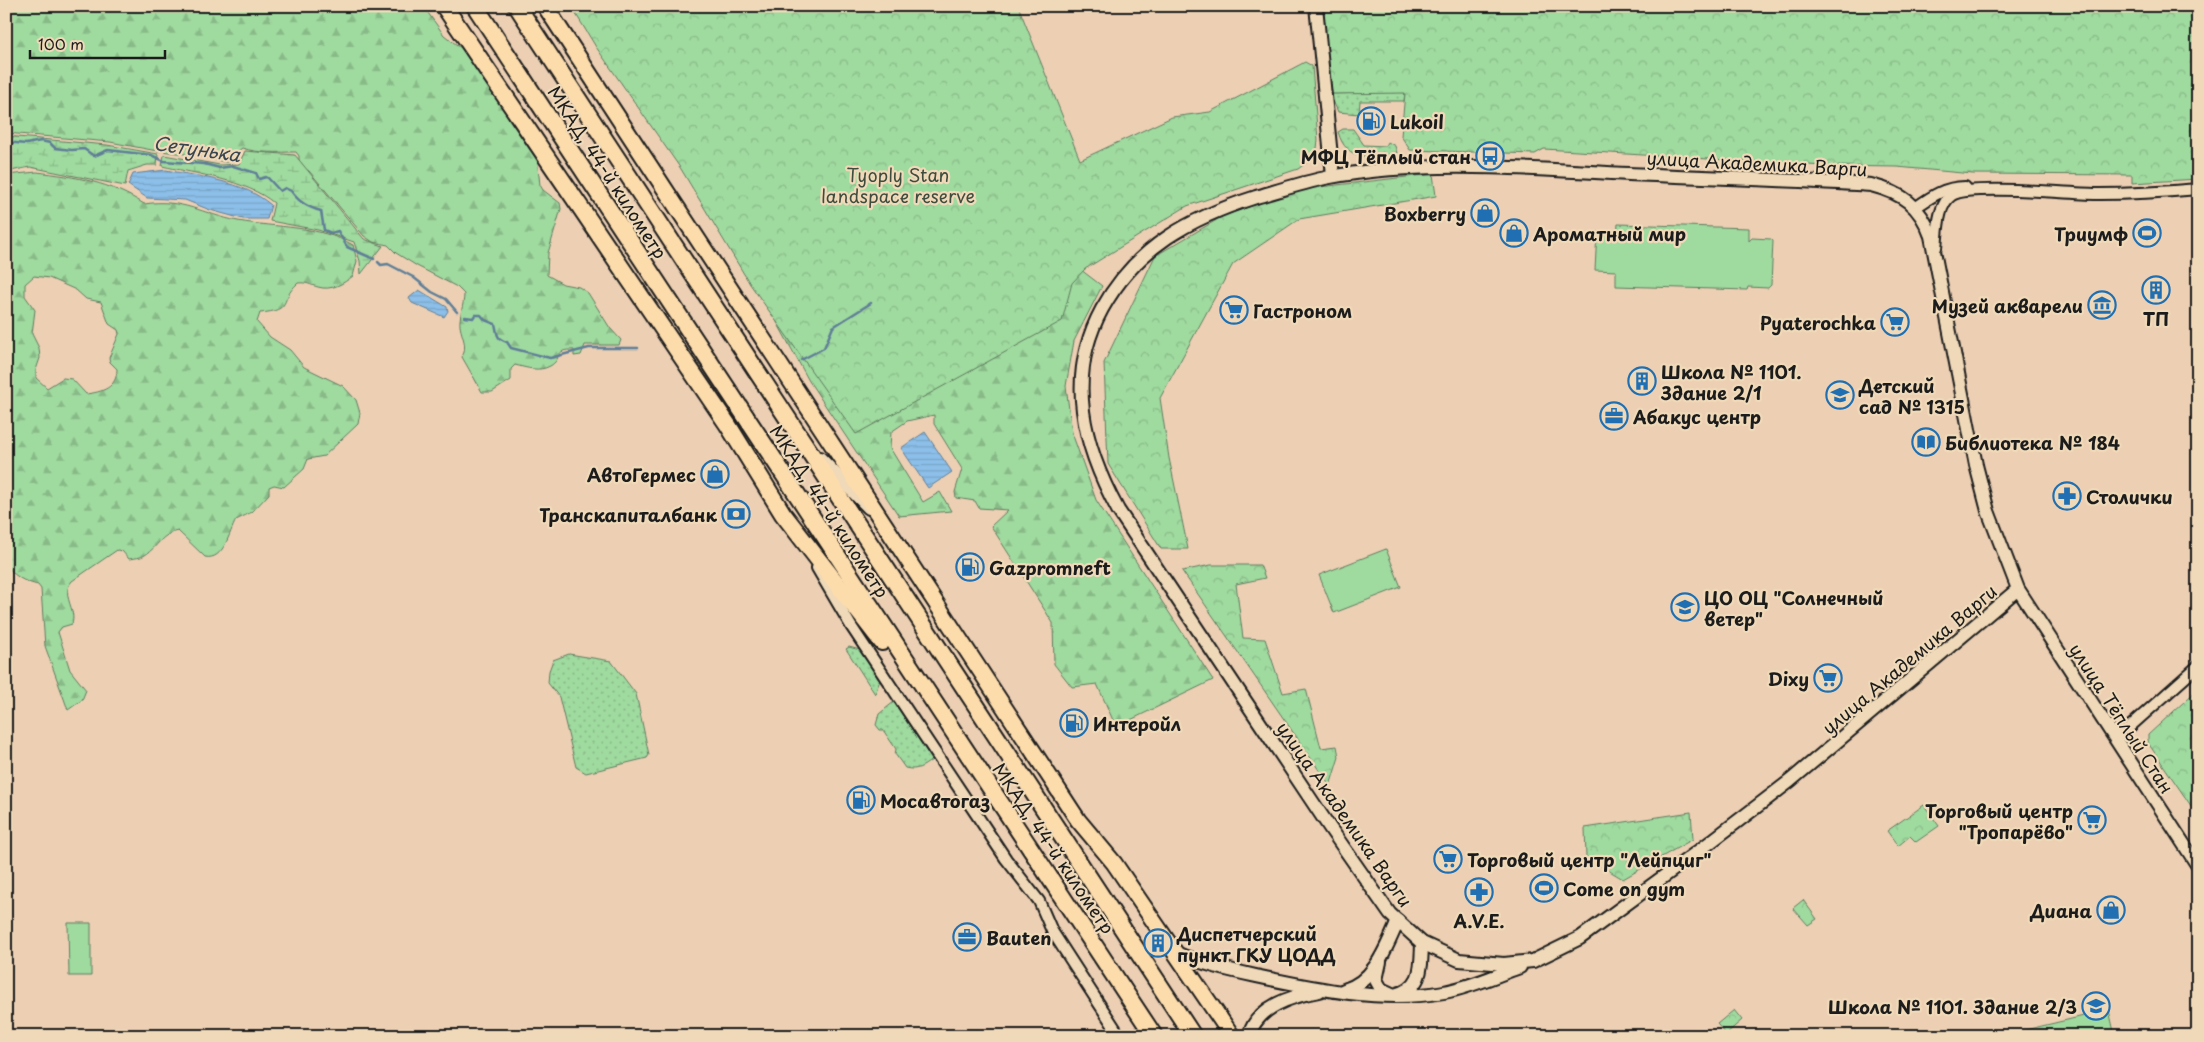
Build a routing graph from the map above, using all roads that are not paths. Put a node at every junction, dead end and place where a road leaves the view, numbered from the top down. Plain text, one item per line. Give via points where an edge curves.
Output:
1 (444, 6) edge
2 (475, 6) edge
3 (517, 6) edge
4 (545, 6) edge
5 (1316, 6) edge
6 (1333, 176) junction
7 (2198, 189) edge
8 (1991, 190) junction
9 (1915, 208) junction
10 (1935, 256) junction
11 (799, 437) junction
12 (783, 514) junction
13 (884, 524) junction
14 (2018, 589) junction
15 (2198, 666) edge
16 (929, 697) junction
17 (2116, 739) junction
18 (2198, 866) edge
19 (1398, 921) junction
20 (1422, 942) junction
21 (1176, 953) junction
22 (1383, 953) junction
23 (1542, 957) junction
24 (1341, 991) junction
25 (1394, 995) junction
26 (1120, 1036) edge
27 (1154, 1036) edge
28 (1193, 1036) edge
29 (1232, 1036) edge
30 (1249, 1036) edge

1 - 12 highway via 728,425
2 - 16 highway, МКАД, 44-й километр
3 - 11 highway, МКАД, 44-й километр
4 - 13 main road
5 - 6 street
6 - 9 street, улица Академика Варги via 1417,168 1490,168 1871,185 1890,190
6 - 19 street, улица Академика Варги via 1288,187 1214,212 1184,226 1146,252 1127,271 1098,316 1086,347 1081,399 1096,463 1118,510 1330,828
7 - 8 street via 2104,194
8 - 9 street via 1953,187 1933,195
8 - 10 street via 1958,192 1946,201 1940,215
9 - 10 street, улица Академика Варги via 1927,225
10 - 14 street, улица Академика Варги via 1976,465 1988,511
11 - 13 street
11 - 28 highway, МКАД, 44-й километр
12 - 16 highway via 862,618
12 - 26 street via 851,626 1006,859 1039,901 1052,931
13 - 21 main road via 1078,820 1114,863
14 - 17 street, улица Тёплый Стан
14 - 23 street, улица Академика Варги via 1744,817 1580,938
15 - 17 street
16 - 27 highway, МКАД, 44-й километр
17 - 18 street, улица Тёплый Стан
19 - 20 street, улица Академика Варги
19 - 22 street
20 - 23 street, улица Академика Варги via 1459,960 1504,964
20 - 25 street via 1418,979 1413,987
21 - 24 street via 1237,972
21 - 29 main road
22 - 24 street via 1364,981
22 - 25 street via 1376,980 1381,989
23 - 25 street via 1470,987
24 - 25 street
24 - 30 street via 1318,991 1280,1002 1258,1018

